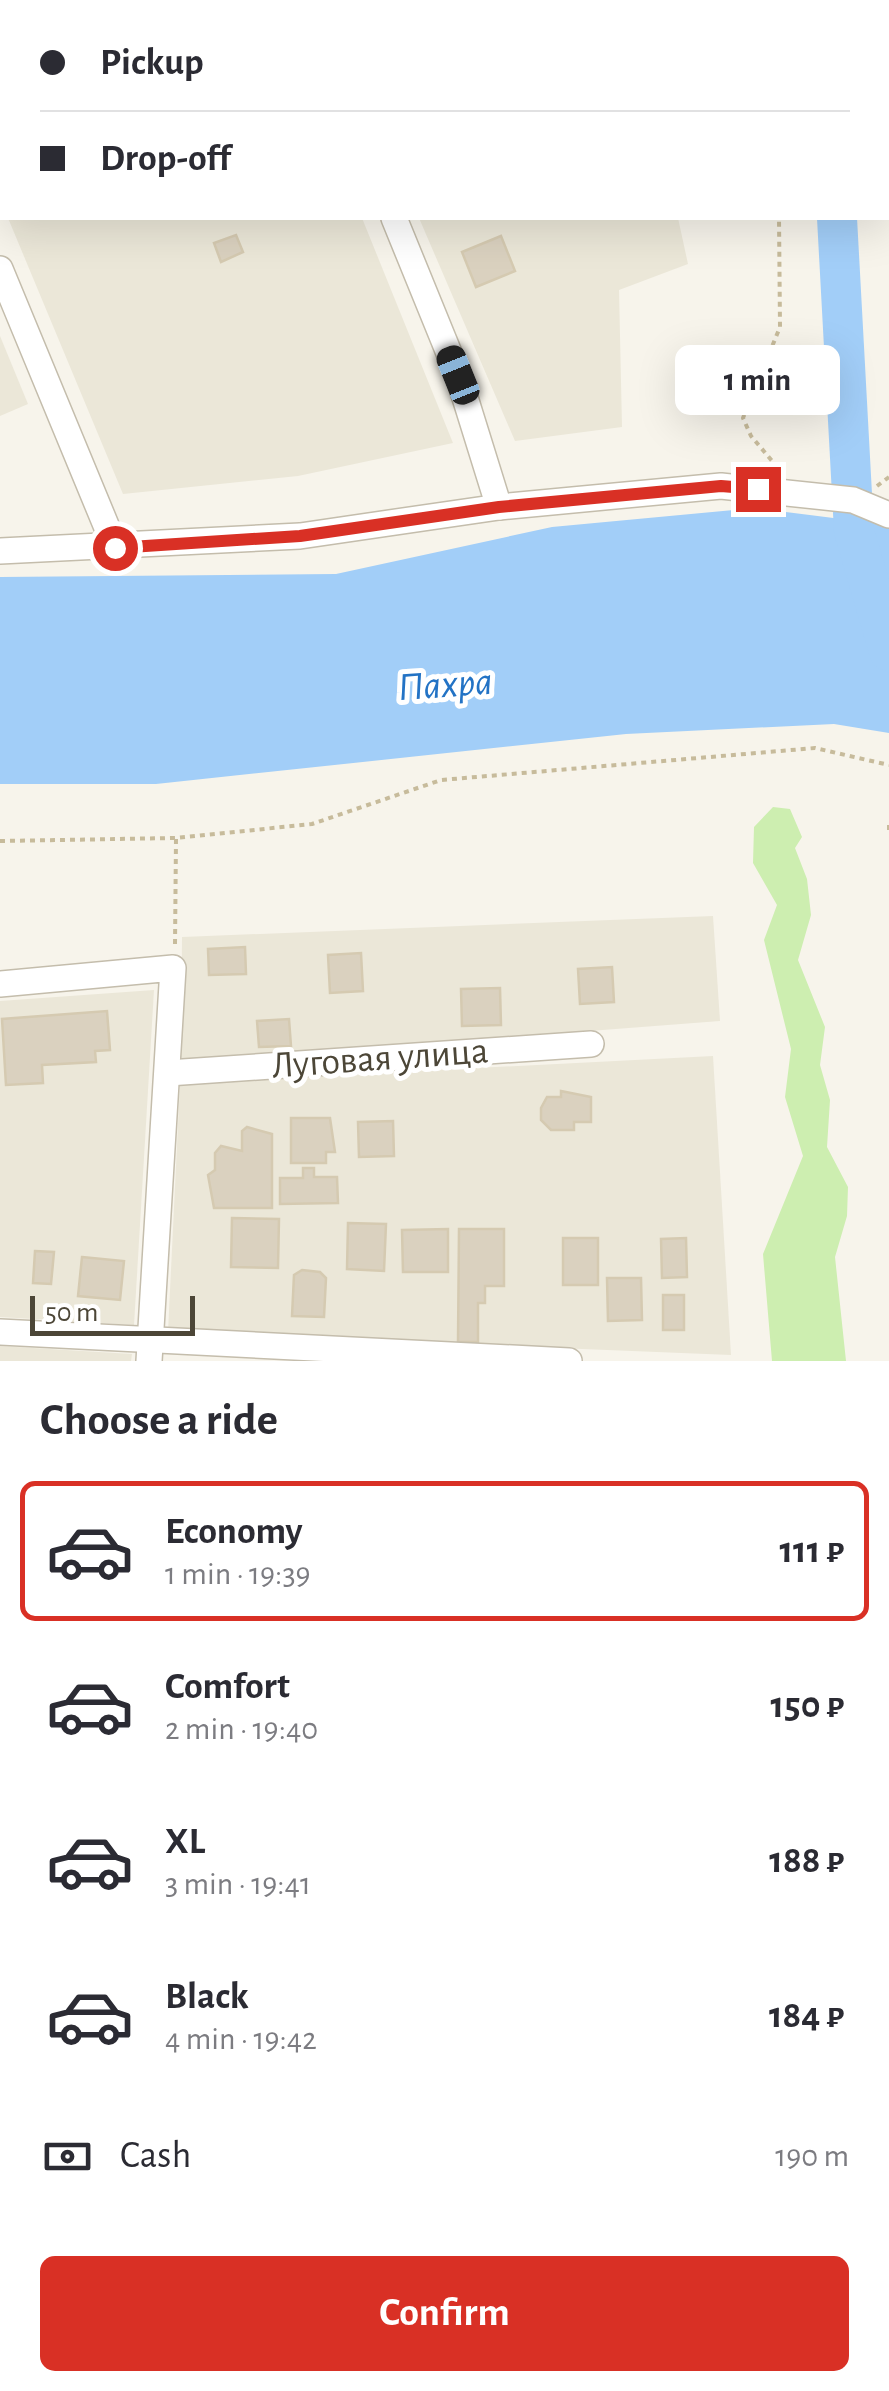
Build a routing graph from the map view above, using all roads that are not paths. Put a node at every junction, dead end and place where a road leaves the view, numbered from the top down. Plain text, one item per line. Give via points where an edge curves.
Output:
1 (395, 220) edge
2 (0, 269) edge
3 (499, 507) junction
4 (889, 515) edge
5 (115, 548) junction
6 (0, 550) edge
7 (0, 984) edge
8 (591, 1044) dead end
9 (168, 1073) junction
10 (0, 1332) edge
11 (149, 1350) edge
12 (569, 1361) edge

1 - 3 street via 458,375
2 - 5 street
3 - 4 street via 721,486 853,500
3 - 5 street via 300,536
5 - 6 street
7 - 9 street via 173,968
8 - 9 street, Луговая улица
9 - 11 street
10 - 11 street
11 - 12 street

